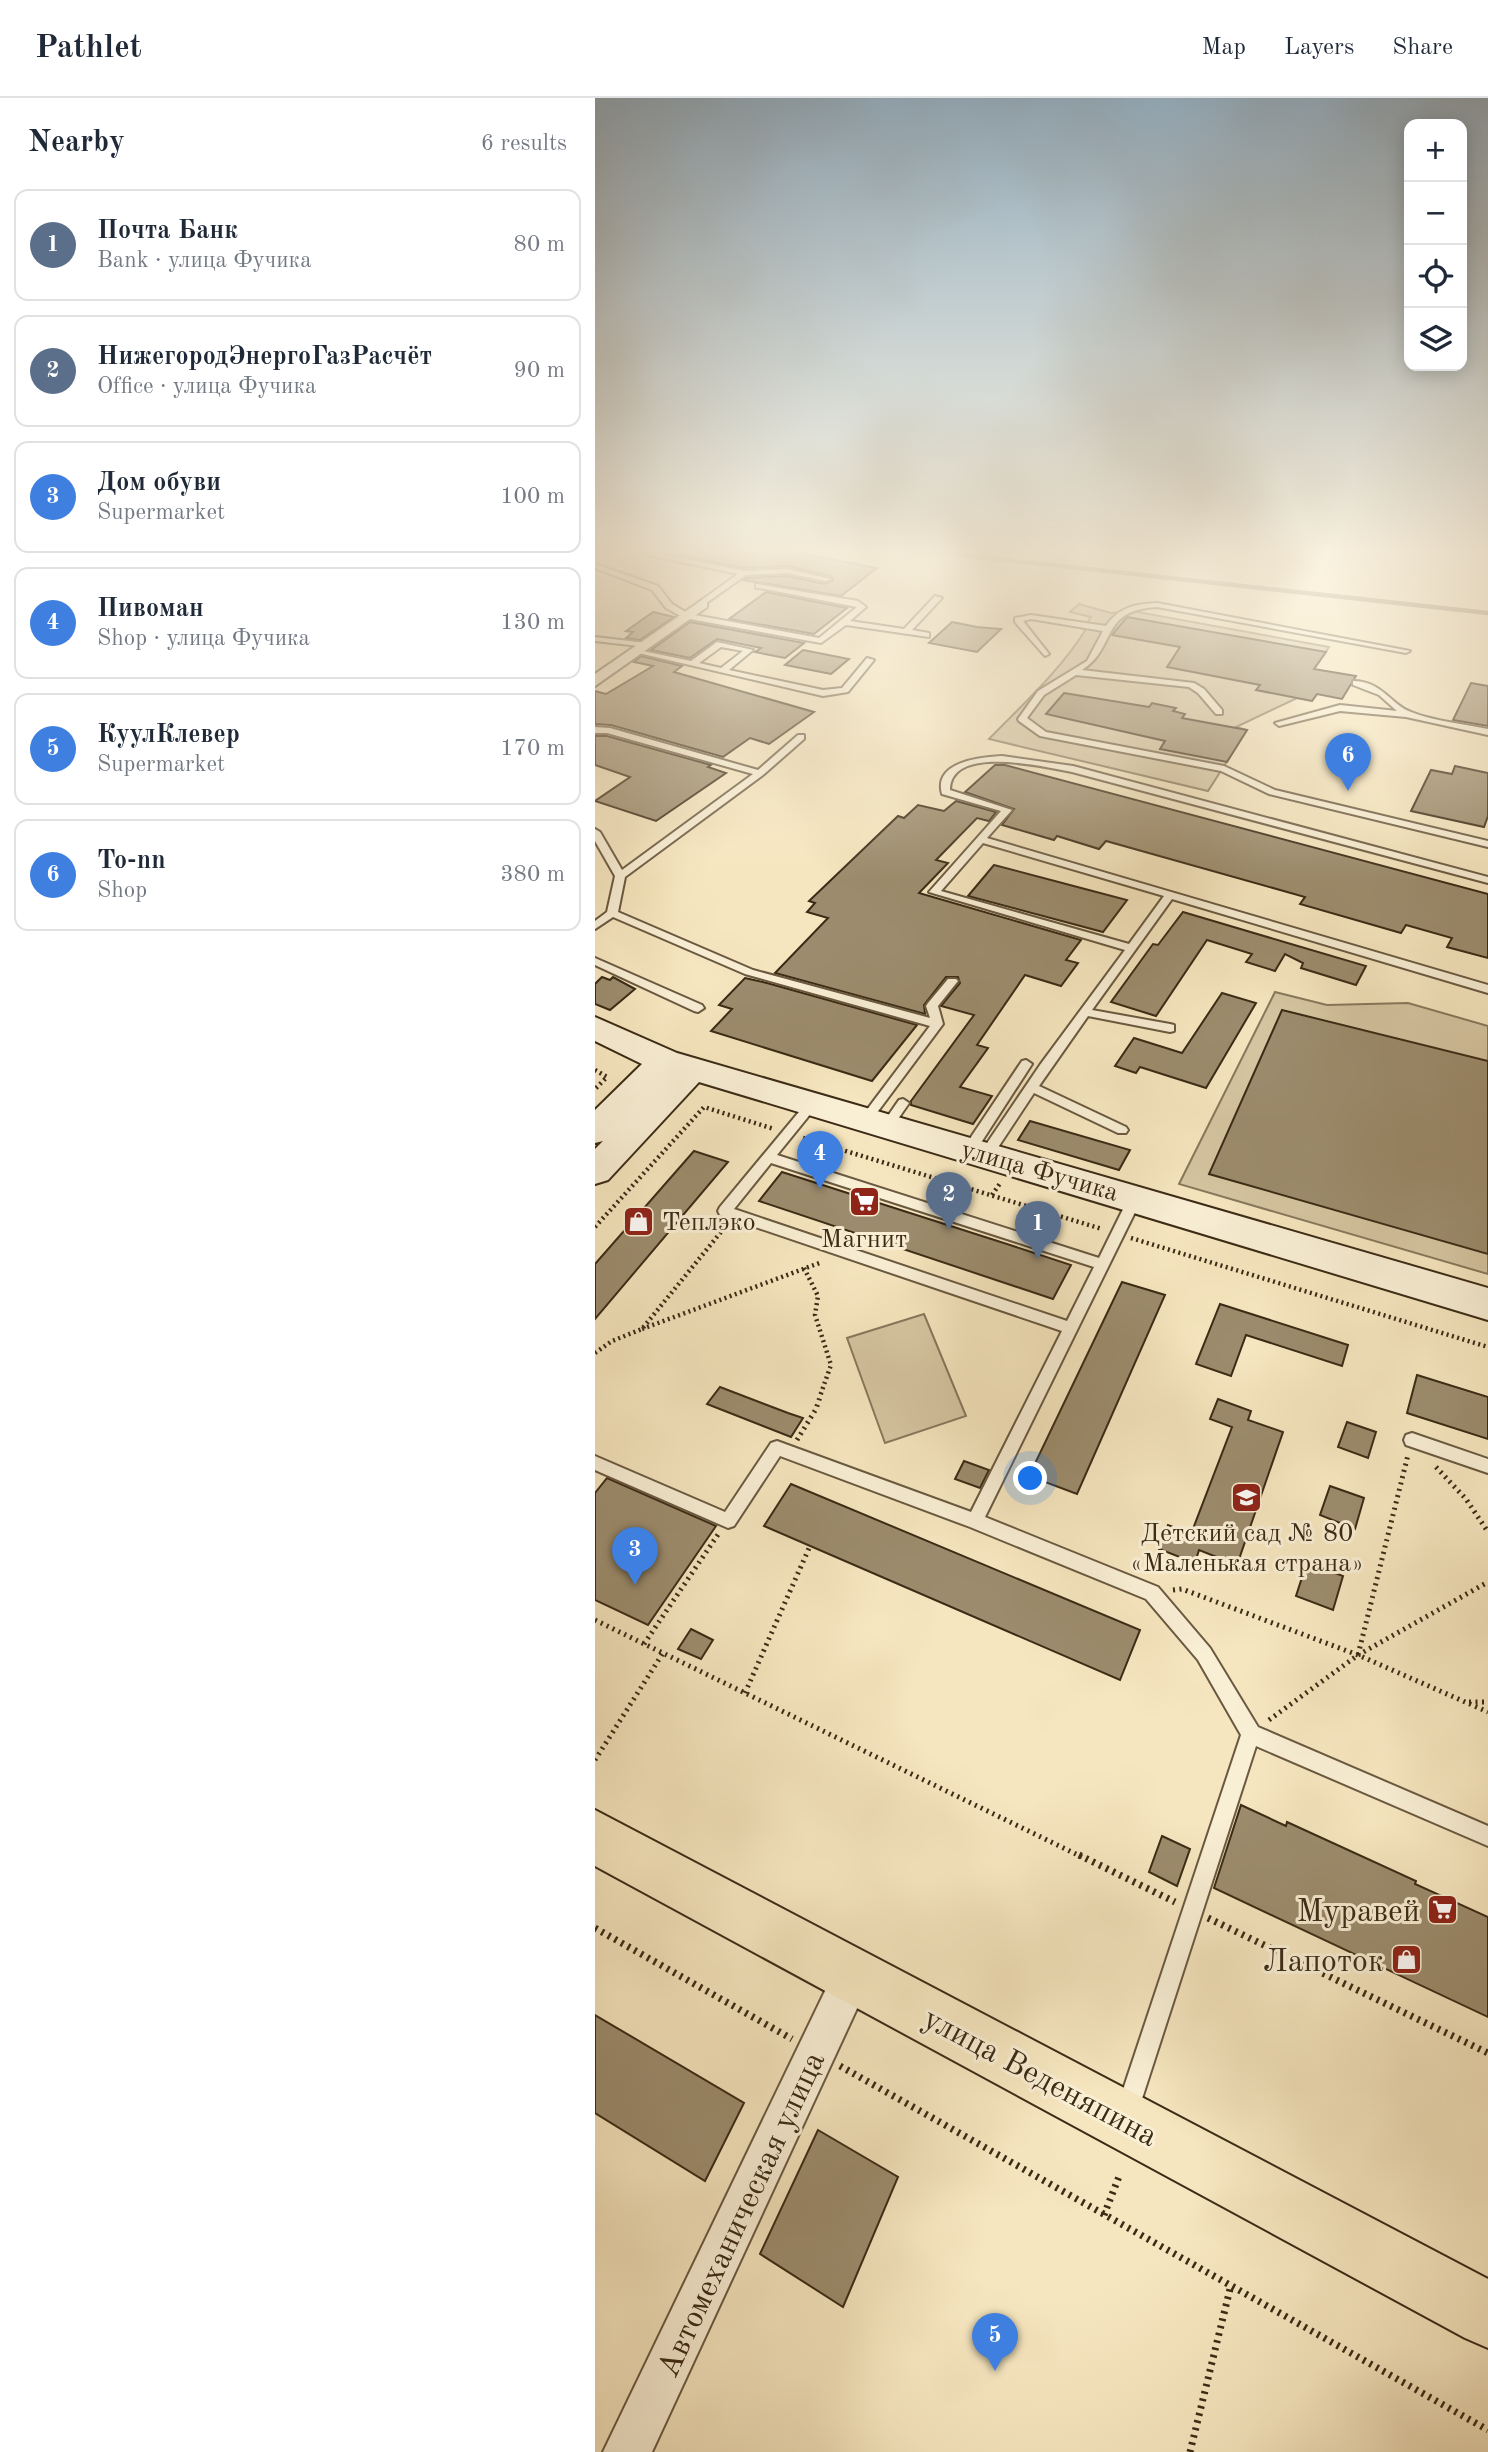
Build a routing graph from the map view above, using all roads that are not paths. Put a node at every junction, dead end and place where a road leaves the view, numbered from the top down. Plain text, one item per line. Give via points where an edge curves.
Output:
1 (626, 660) edge
2 (679, 660) edge
3 (698, 660) edge
4 (736, 660) edge
5 (870, 660) dead end
6 (1091, 660) edge
7 (692, 664) junction
8 (722, 671) junction
9 (1074, 672) junction
10 (595, 681) edge
11 (1356, 683) dead end
12 (1219, 712) dead end
13 (1406, 714) junction
14 (1279, 723) dead end
15 (595, 730) edge
16 (1488, 732) edge
17 (801, 737) dead end
18 (760, 773) junction
19 (595, 832) edge
20 (981, 839) junction
21 (1488, 844) edge
22 (620, 876) junction
23 (1488, 880) edge
24 (1170, 895) junction
25 (613, 913) junction
26 (595, 926) edge
27 (1132, 948) junction
28 (595, 961) edge
29 (952, 981) dead end
30 (1488, 989) edge
31 (698, 1008) dead end
32 (1085, 1012) junction
33 (936, 1024) junction
34 (595, 1027) edge
35 (1170, 1028) dead end
36 (1026, 1064) dead end
37 (678, 1065) junction
38 (1031, 1087) junction
39 (812, 1104) junction
40 (885, 1116) junction
41 (595, 1130) edge
42 (1122, 1130) dead end
43 (978, 1152) junction
44 (768, 1157) junction
45 (595, 1171) edge
46 (1135, 1198) junction
47 (1102, 1264) junction
48 (1488, 1304) edge
49 (1070, 1328) junction
50 (1412, 1440) road end
51 (595, 1463) edge
52 (1488, 1466) edge
53 (975, 1521) junction
54 (1251, 1734) junction
55 (1488, 1836) edge
56 (595, 1837) edge
57 (853, 1976) junction
58 (1122, 2147) junction
59 (1488, 2315) edge
60 (627, 2452) edge

1 - 10 street
2 - 7 lane
3 - 7 lane
4 - 8 lane
5 - 8 lane via 845,690 823,693
6 - 9 lane
7 - 8 lane
9 - 12 lane via 1191,685
9 - 21 lane via 1041,693 1023,719 1043,734 1224,769 1272,792
11 - 13 lane via 1383,692
13 - 14 lane via 1340,708
13 - 16 lane
15 - 18 lane
17 - 18 lane
18 - 22 lane
19 - 22 lane
20 - 23 lane via 1007,810 945,792 944,782 950,772 979,759 1003,757 1073,769
20 - 24 lane
20 - 27 lane via 934,891
22 - 25 lane
24 - 27 lane
24 - 30 lane
25 - 26 lane
25 - 33 lane via 749,972
27 - 32 lane
28 - 31 lane
29 - 33 lane via 932,1006
32 - 35 lane
32 - 38 lane
33 - 40 lane
34 - 37 street, улица Фучика
36 - 43 lane
37 - 39 street, улица Фучика
37 - 41 street
37 - 45 street
38 - 42 lane
38 - 43 lane
39 - 40 street, улица Фучика
39 - 44 lane
40 - 43 street, улица Фучика
43 - 46 street, улица Фучика
44 - 47 lane
44 - 49 lane via 725,1211
46 - 47 lane
46 - 48 street, улица Фучика
47 - 49 lane
49 - 53 lane
50 - 52 lane
51 - 53 lane via 728,1521 777,1448
53 - 54 lane via 1152,1593 1204,1654
54 - 55 lane
54 - 58 lane
56 - 57 main road, улица Веденяпина
57 - 58 main road, улица Веденяпина
57 - 60 street, Автомеханическая улица
58 - 59 main road, улица Веденяпина

